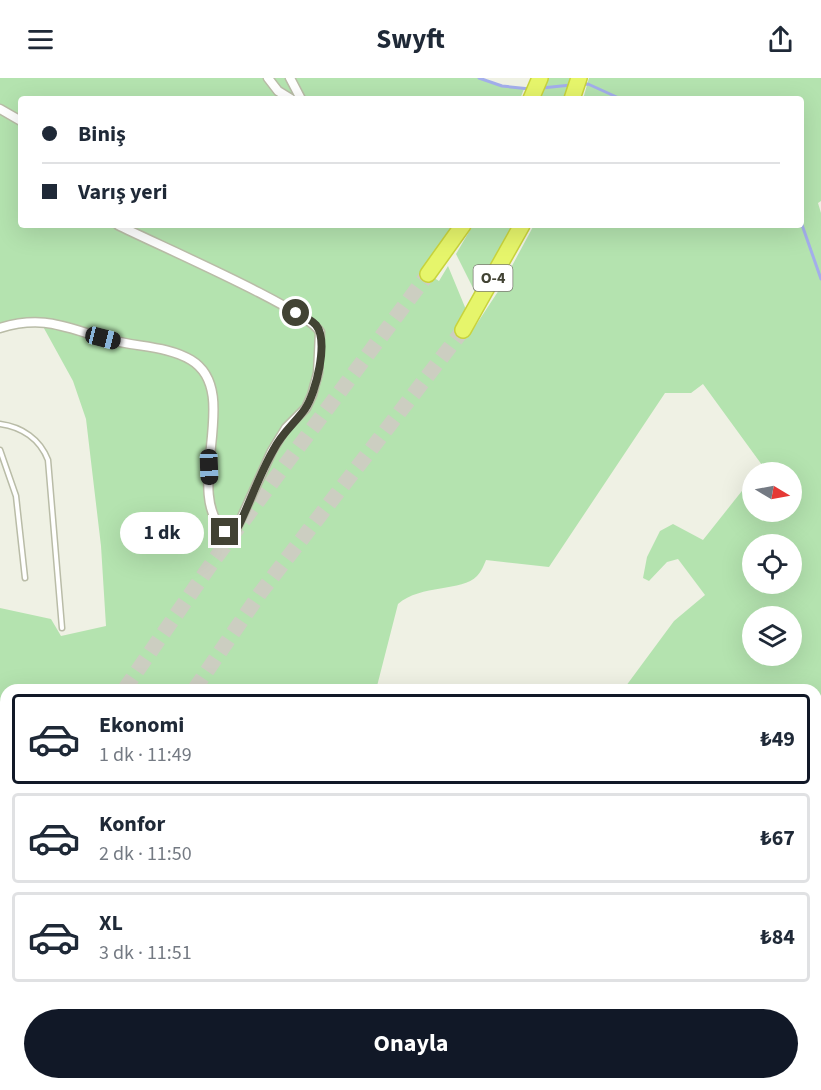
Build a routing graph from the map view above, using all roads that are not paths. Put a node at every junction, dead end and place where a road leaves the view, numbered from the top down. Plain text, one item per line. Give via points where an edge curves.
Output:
1 (268, 78) edge
2 (290, 78) edge
3 (540, 78) edge
4 (579, 78) edge
5 (286, 96) edge
6 (299, 96) edge
7 (532, 96) edge
8 (573, 96) edge
9 (0, 109) edge
10 (18, 119) edge
11 (124, 228) edge
12 (461, 228) edge
13 (520, 228) edge
14 (428, 274) tunnel mouth
15 (0, 328) edge
16 (463, 330) tunnel mouth
17 (0, 424) edge
18 (0, 450) edge
19 (25, 578) dead end
20 (63, 628) dead end

1 - 5 street
2 - 6 street
3 - 7 highway
4 - 8 highway
9 - 10 street
11 - 15 street via 268,297 311,321 320,332 318,373 312,395 272,451 236,530 225,532 220,527 211,504 212,393 200,367 171,351 47,322 22,322
12 - 14 highway
13 - 16 highway, O-4
17 - 20 lane via 34,438 48,460
18 - 19 lane via 16,496

